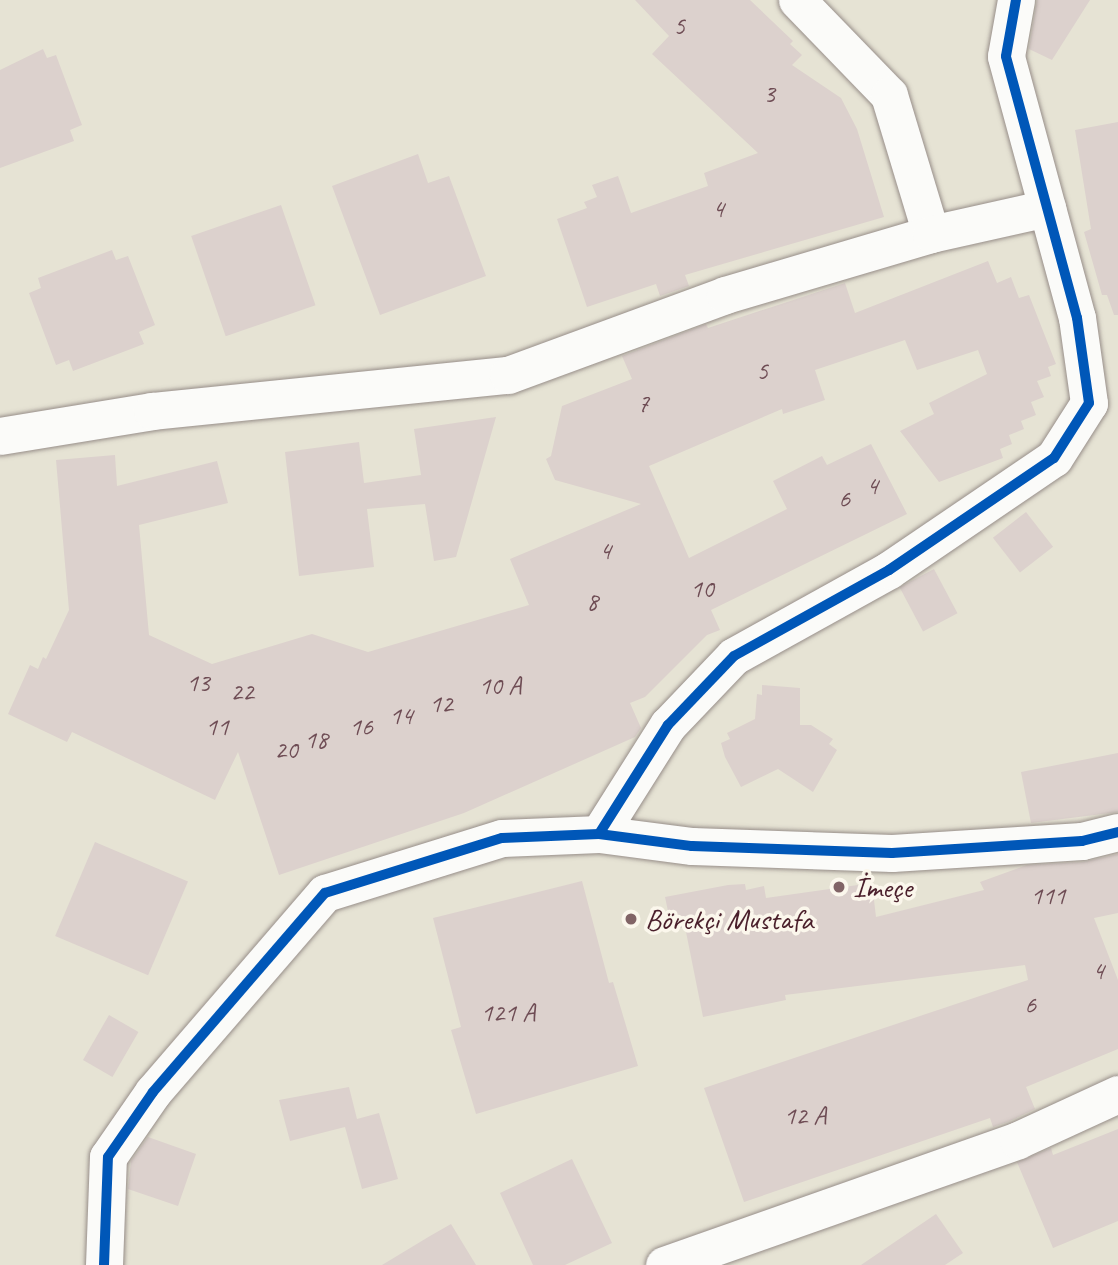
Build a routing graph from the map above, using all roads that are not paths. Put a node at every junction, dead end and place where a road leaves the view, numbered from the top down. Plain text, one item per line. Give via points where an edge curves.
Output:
1 (797, 0) edge
2 (1016, 0) edge
3 (1047, 208) junction
4 (931, 234) junction
5 (0, 436) edge
6 (1118, 832) edge
7 (599, 834) junction
8 (1118, 1094) edge
9 (722, 1256) edge
10 (104, 1265) edge
11 (664, 1265) edge

1 - 4 street via 889,95
2 - 3 street via 1006,56
3 - 4 street
3 - 7 street via 1077,318 1089,403 1054,458 888,570 734,656 668,725
4 - 5 street via 725,295 508,375 152,411
6 - 7 street via 1082,841 892,853 692,846
7 - 10 street via 502,838 325,893 153,1092 108,1157
8 - 9 street via 1018,1140
9 - 11 street

